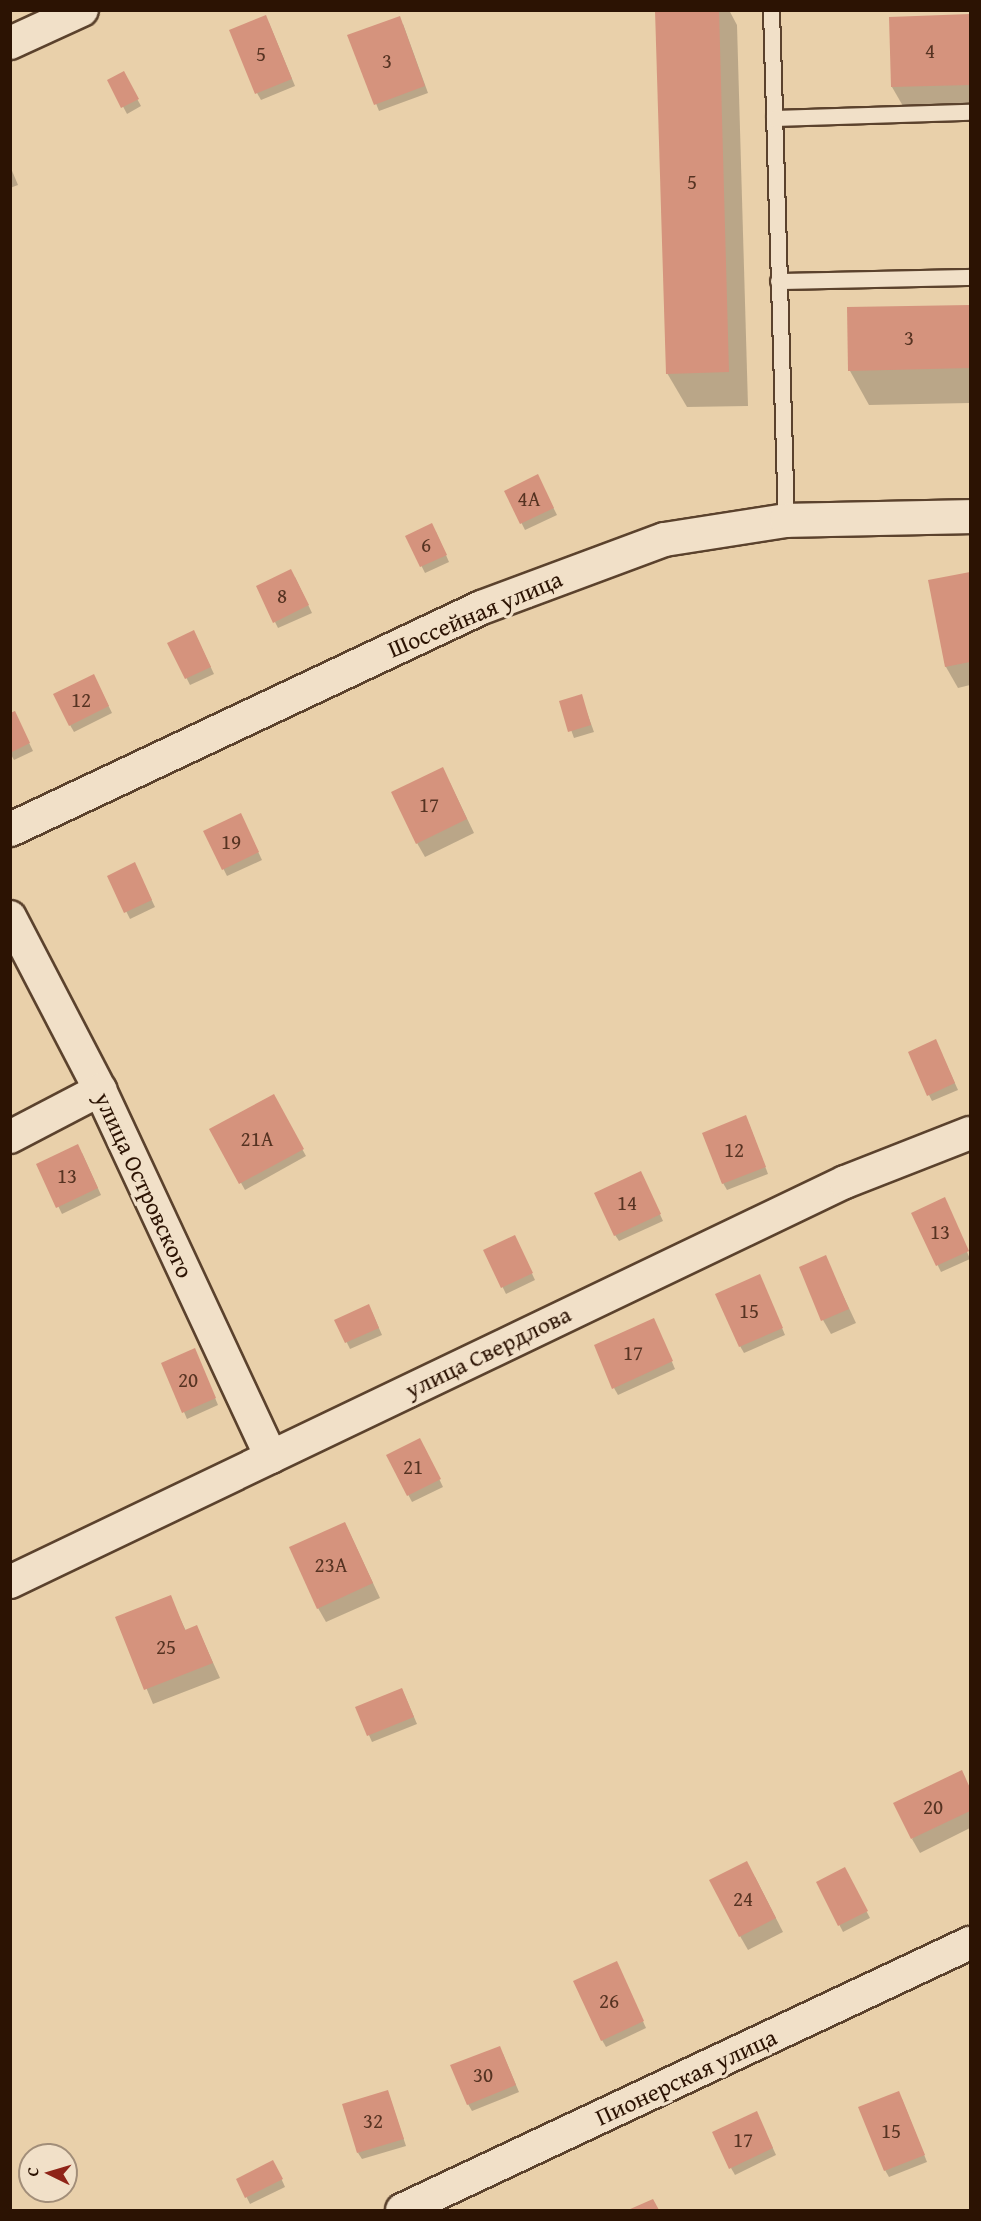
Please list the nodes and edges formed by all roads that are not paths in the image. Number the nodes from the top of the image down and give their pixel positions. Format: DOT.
graph roads {
  1 [pos="82,10"];
  2 [pos="771,10"];
  3 [pos="10,43"];
  4 [pos="970,112"];
  5 [pos="774,118"];
  6 [pos="970,277"];
  7 [pos="778,281"];
  8 [pos="970,516"];
  9 [pos="786,520"];
  10 [pos="10,829"];
  11 [pos="10,917"];
  12 [pos="100,1090"];
  13 [pos="970,1133"];
  14 [pos="10,1137"];
  15 [pos="271,1457"];
  16 [pos="10,1582"];
  17 [pos="970,1943"];
  18 [pos="402,2211"];
  1 -- 3 [label="street"];
  2 -- 5 [label="lane"];
  4 -- 5 [label="lane"];
  5 -- 7 [label="lane"];
  6 -- 7 [label="lane"];
  7 -- 9 [label="lane"];
  8 -- 9 [label="main road, Шоссейная улица"];
  9 -- 10 [label="main road, Шоссейная улица"];
  11 -- 12 [label="street, улица Островского"];
  12 -- 14 [label="street"];
  12 -- 15 [label="street, улица Островского"];
  13 -- 15 [label="street, улица Свердлова"];
  15 -- 16 [label="street, улица Свердлова"];
  17 -- 18 [label="street, Пионерская улица"];
}
